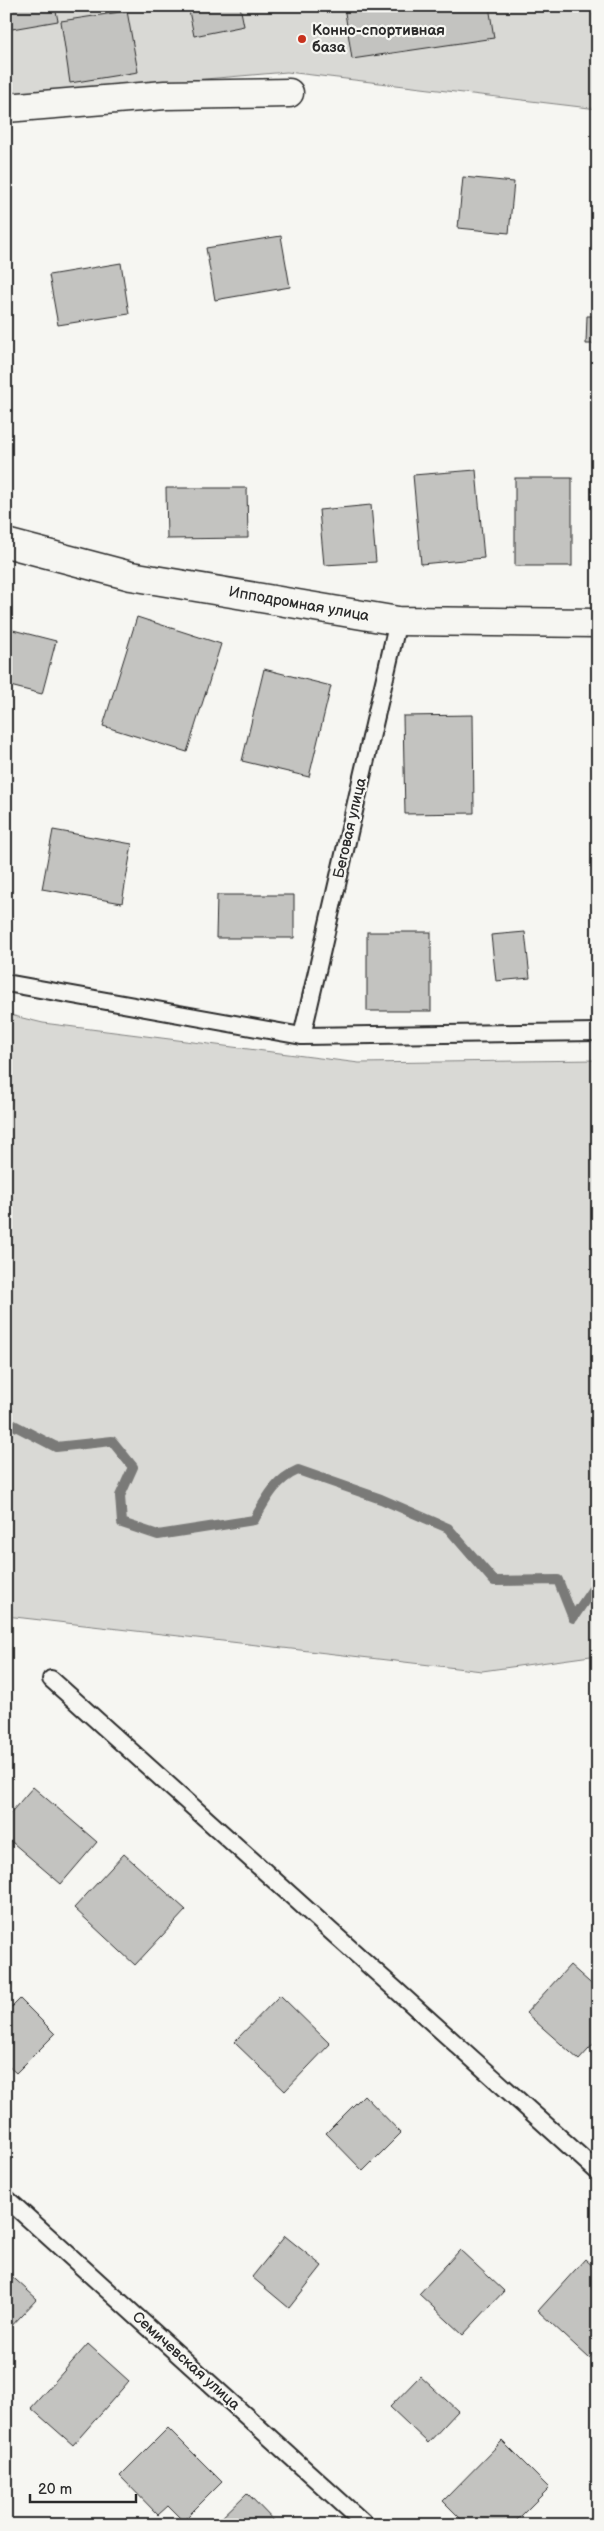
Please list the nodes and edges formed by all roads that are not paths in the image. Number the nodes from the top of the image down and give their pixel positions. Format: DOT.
graph roads {
  1 [pos="289,93"];
  2 [pos="6,108"];
  3 [pos="6,543"];
  4 [pos="398,621"];
  5 [pos="598,623"];
  6 [pos="6,983"];
  7 [pos="598,1032"];
  8 [pos="302,1036"];
  9 [pos="51,1679"];
  10 [pos="598,2172"];
  11 [pos="6,2198"];
  12 [pos="366,2525"];
  1 -- 2 [label="street"];
  3 -- 4 [label="street, Ипподромная улица"];
  4 -- 5 [label="street, Ипподромная улица"];
  4 -- 8 [label="lane, Беговая улица"];
  6 -- 8 [label="lane"];
  7 -- 8 [label="lane"];
  9 -- 10 [label="lane"];
  11 -- 12 [label="lane, Семичевская улица"];
}
